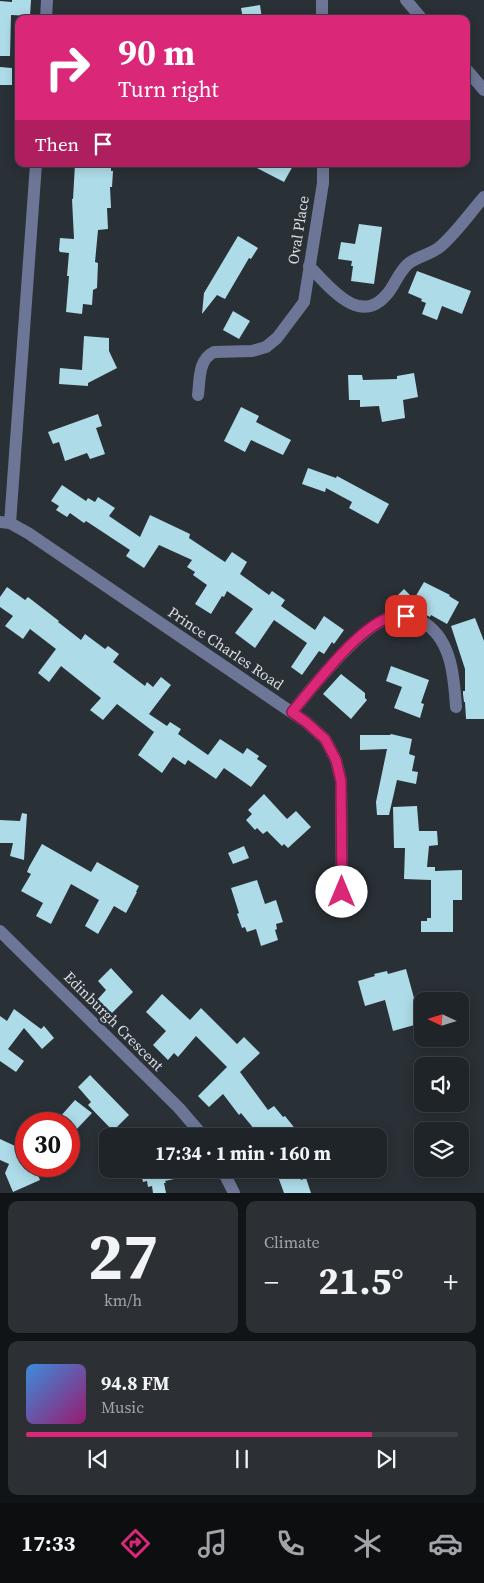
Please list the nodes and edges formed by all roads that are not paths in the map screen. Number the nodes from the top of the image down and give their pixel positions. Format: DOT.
graph roads {
  1 [pos="48,0"];
  2 [pos="322,0"];
  3 [pos="406,0"];
  4 [pos="46,15"];
  5 [pos="322,15"];
  6 [pos="419,15"];
  7 [pos="470,74"];
  8 [pos="484,90"];
  9 [pos="36,167"];
  10 [pos="324,167"];
  11 [pos="484,197"];
  12 [pos="309,266"];
  13 [pos="198,395"];
  14 [pos="5,523"];
  15 [pos="456,707"];
  16 [pos="292,712"];
  17 [pos="342,892"];
  18 [pos="0,931"];
  19 [pos="196,1128"];
  20 [pos="226,1178"];
  21 [pos="234,1193"];
  1 -- 4 [label="street"];
  2 -- 5 [label="street"];
  3 -- 6 [label="street"];
  7 -- 8 [label="street"];
  9 -- 14 [label="street"];
  10 -- 12 [label="street, Oval Place"];
  11 -- 12 [label="street"];
  12 -- 13 [label="street, Oval Place"];
  14 -- 16 [label="street, Prince Charles Road"];
  15 -- 16 [label="street"];
  16 -- 17 [label="street, Prince Charles Road"];
  18 -- 19 [label="street, Edinburgh Crescent"];
  20 -- 21 [label="street"];
}
